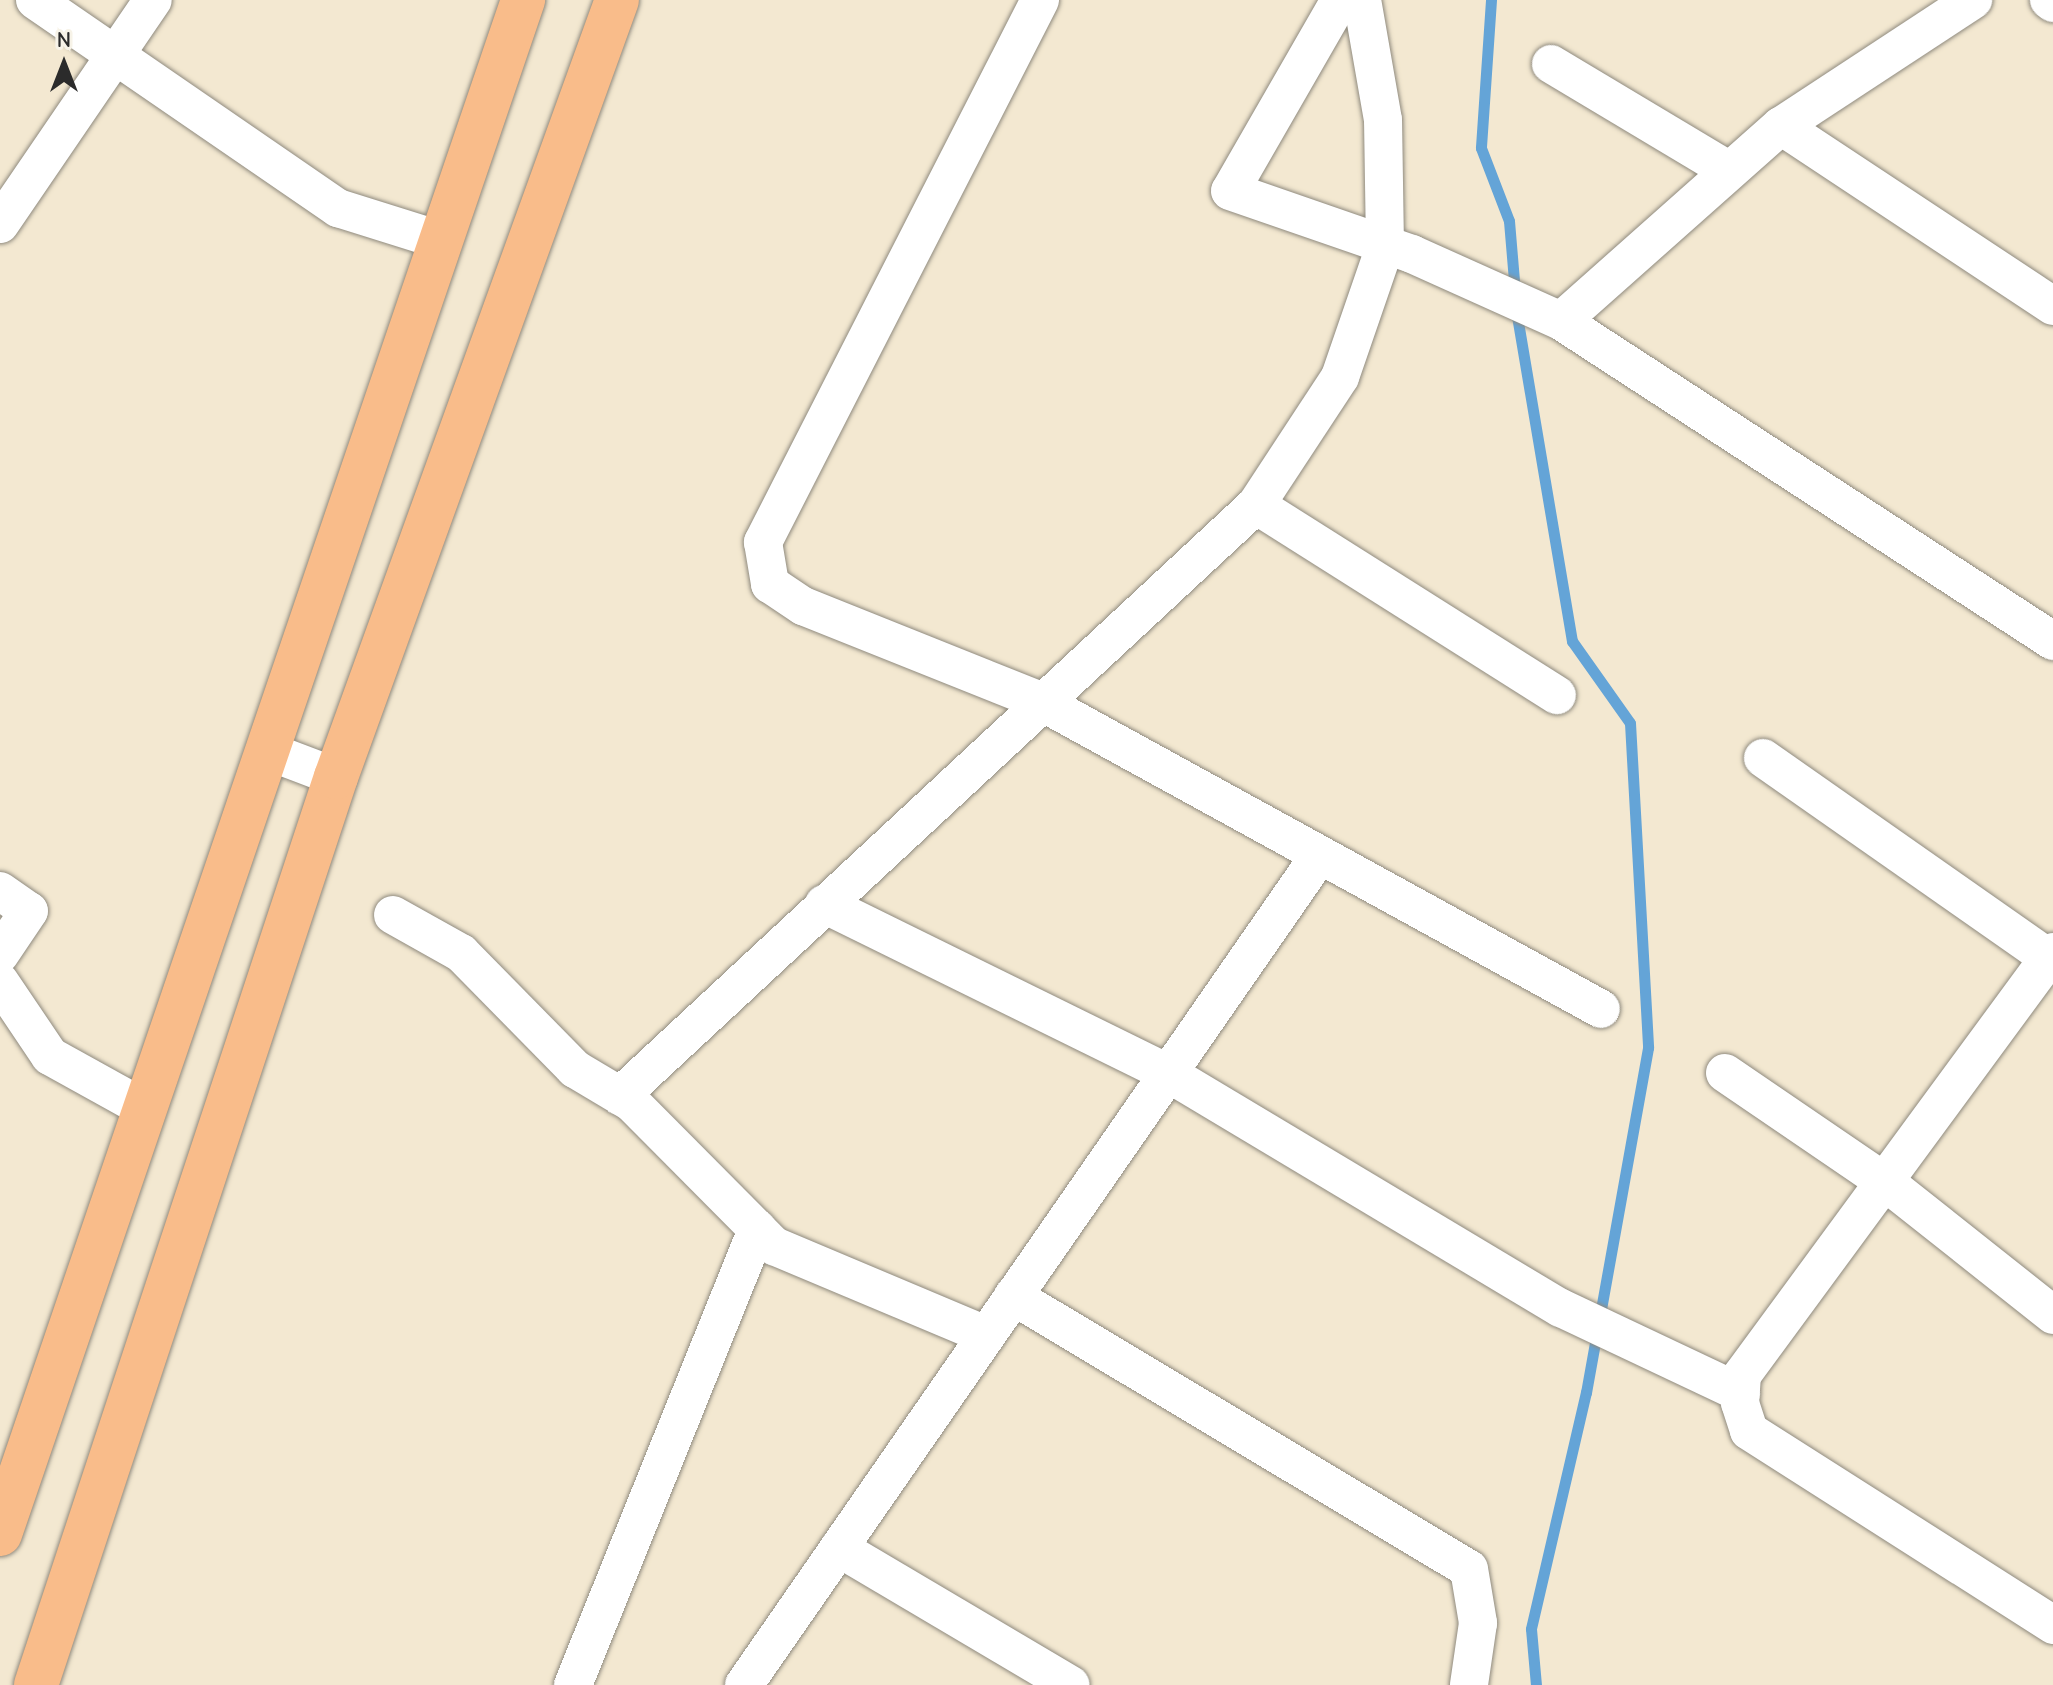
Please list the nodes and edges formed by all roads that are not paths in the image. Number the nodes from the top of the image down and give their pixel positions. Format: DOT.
graph roads {
  1 [pos="35,0"];
  2 [pos="153,0"];
  3 [pos="523,0"];
  4 [pos="617,0"];
  5 [pos="1040,0"];
  6 [pos="1340,0"];
  7 [pos="1362,0"];
  8 [pos="1973,0"];
  9 [pos="115,54"];
  10 [pos="1551,64"];
  11 [pos="1781,126"];
  12 [pos="1728,170"];
  13 [pos="0,224"];
  14 [pos="437,239"];
  15 [pos="1398,250"];
  16 [pos="2053,306"];
  17 [pos="1561,321"];
  18 [pos="1256,505"];
  19 [pos="2053,641"];
  20 [pos="1557,695"];
  21 [pos="1038,700"];
  22 [pos="265,750"];
  23 [pos="1763,758"];
  24 [pos="336,777"];
  25 [pos="1319,856"];
  26 [pos="0,891"];
  27 [pos="824,904"];
  28 [pos="393,915"];
  29 [pos="0,954"];
  30 [pos="2052,957"];
  31 [pos="0,982"];
  32 [pos="1601,1009"];
  33 [pos="1166,1072"];
  34 [pos="1725,1073"];
  35 [pos="620,1096"];
  36 [pos="144,1108"];
  37 [pos="1888,1184"];
  38 [pos="757,1229"];
  39 [pos="1013,1296"];
  40 [pos="2053,1315"];
  41 [pos="986,1335"];
  42 [pos="1741,1393"];
  43 [pos="0,1534"];
  44 [pos="839,1548"];
  45 [pos="2053,1625"];
  46 [pos="36,1685"];
  47 [pos="573,1685"];
  48 [pos="744,1685"];
  49 [pos="1071,1685"];
  50 [pos="1469,1685"];
  1 -- 9 [label="street"];
  2 -- 9 [label="street"];
  3 -- 14 [label="highway"];
  4 -- 24 [label="highway"];
  5 -- 21 [label="street"];
  6 -- 15 [label="street"];
  7 -- 15 [label="street"];
  8 -- 11 [label="street"];
  9 -- 13 [label="street"];
  9 -- 14 [label="street"];
  10 -- 12 [label="street"];
  11 -- 12 [label="street"];
  11 -- 16 [label="street"];
  12 -- 17 [label="street"];
  14 -- 22 [label="highway"];
  15 -- 17 [label="street"];
  15 -- 18 [label="street"];
  17 -- 19 [label="street"];
  18 -- 20 [label="street"];
  18 -- 21 [label="street"];
  21 -- 25 [label="street"];
  21 -- 27 [label="street"];
  22 -- 24 [label="street"];
  22 -- 36 [label="highway"];
  23 -- 30 [label="street"];
  24 -- 46 [label="highway"];
  25 -- 32 [label="street"];
  25 -- 33 [label="street"];
  26 -- 29 [label="street"];
  27 -- 33 [label="street"];
  27 -- 35 [label="street"];
  28 -- 35 [label="street"];
  30 -- 37 [label="street"];
  31 -- 36 [label="street"];
  33 -- 39 [label="street"];
  33 -- 42 [label="street"];
  34 -- 37 [label="street"];
  35 -- 38 [label="street"];
  36 -- 43 [label="highway"];
  37 -- 40 [label="street"];
  37 -- 42 [label="street"];
  38 -- 41 [label="street"];
  38 -- 47 [label="street"];
  39 -- 41 [label="street"];
  39 -- 50 [label="street"];
  41 -- 44 [label="street"];
  42 -- 45 [label="street"];
  44 -- 48 [label="street"];
  44 -- 49 [label="street"];
}
